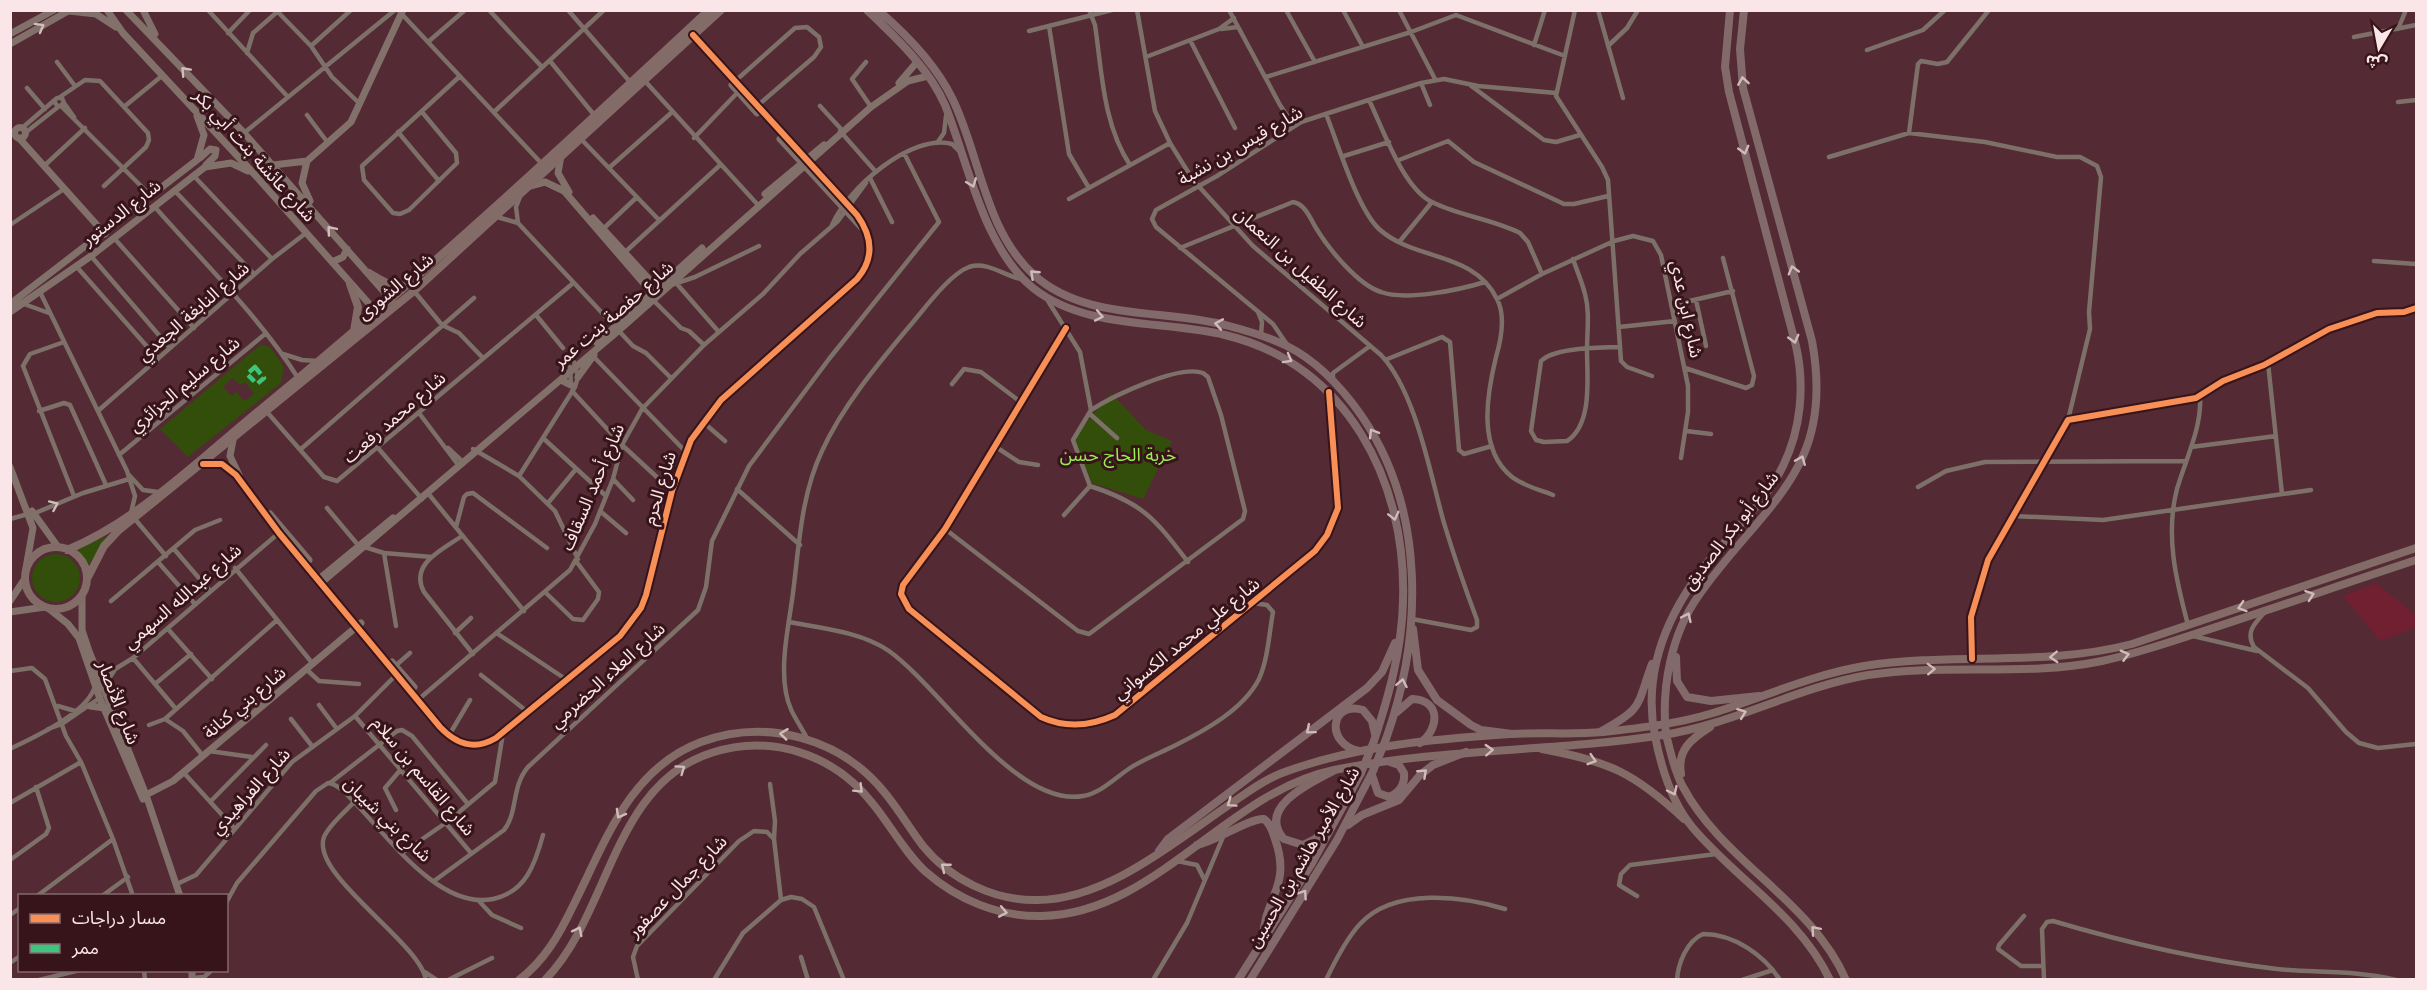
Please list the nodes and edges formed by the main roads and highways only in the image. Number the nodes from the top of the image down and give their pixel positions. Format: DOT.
graph roads {
  1 [pos="709,10"];
  2 [pos="721,10"];
  3 [pos="867,10"];
  4 [pos="878,10"];
  5 [pos="1730,10"];
  6 [pos="1744,10"];
  7 [pos="890,26"];
  8 [pos="369,273"];
  9 [pos="415,281"];
  10 [pos="351,284"];
  11 [pos="394,303"];
  12 [pos="379,314"];
  13 [pos="354,332"];
  14 [pos="133,515"];
  15 [pos="2416,548"];
  16 [pos="67,550"];
  17 [pos="2416,560"];
  18 [pos="87,579"];
  19 [pos="1412,619"];
  20 [pos="1401,626"];
  21 [pos="1676,645"];
  22 [pos="1657,652"];
  23 [pos="1759,696"];
  24 [pos="1393,718"];
  25 [pos="1717,723"];
  26 [pos="1665,725"];
  27 [pos="1654,731"];
  28 [pos="1600,732"];
  29 [pos="1512,734"];
  30 [pos="1666,735"];
  31 [pos="1375,738"];
  32 [pos="1420,743"];
  33 [pos="1535,748"];
  34 [pos="1359,751"];
  35 [pos="1466,752"];
  36 [pos="1390,762"];
  37 [pos="1335,770"];
  38 [pos="1372,773"];
  39 [pos="1683,788"];
  40 [pos="1341,814"];
  41 [pos="1692,827"];
  42 [pos="1343,829"];
  43 [pos="1197,845"];
  44 [pos="1159,850"];
  45 [pos="1263,940"];
  46 [pos="519,980"];
  47 [pos="545,980"];
  48 [pos="1238,980"];
  49 [pos="1250,980"];
  50 [pos="1830,980"];
  51 [pos="1846,980"];
  1 -- 9 [label="main road, شارع الشورى"];
  2 -- 11 [label="main road, شارع الشورى"];
  3 -- 7 [label="highway, شارع الأمير هاشم بن الحسين"];
  4 -- 7 [label="highway, شارع الأمير هاشم بن الحسين"];
  5 -- 22 [label="highway, شارع أبو بكر الصديق, one-way"];
  21 -- 6 [label="highway, شارع أبو بكر الصديق, one-way"];
  19 -- 7 [label="highway, شارع الأمير هاشم بن الحسين, one-way"];
  7 -- 20 [label="highway, شارع الأمير هاشم بن الحسين, one-way"];
  8 -- 9 [label="main road"];
  9 -- 11 [label="main road, شارع الشورى"];
  10 -- 13 [label="main road"];
  11 -- 12 [label="main road, شارع الشورى"];
  12 -- 13 [label="main road, شارع الشورى"];
  12 -- 14 [label="main road, شارع الشورى"];
  13 -- 14 [label="main road, شارع الشورى"];
  14 -- 16 [label="main road, شارع الشورى"];
  14 -- 18 [label="main road, شارع الشورى"];
  15 -- 23 [label="main road, one-way"];
  16 -- 18 [label="main road"];
  16 -- 18 [label="main road"];
  25 -- 17 [label="main road, one-way"];
  24 -- 19 [label="highway, شارع الأمير هاشم بن الحسين, one-way"];
  19 -- 29 [label="highway"];
  20 -- 31 [label="highway, شارع الأمير هاشم بن الحسين"];
  20 -- 44 [label="highway, one-way"];
  21 -- 23 [label="highway"];
  21 -- 26 [label="highway, شارع أبو بكر الصديق"];
  22 -- 27 [label="highway, شارع أبو بكر الصديق"];
  22 -- 28 [label="highway"];
  23 -- 26 [label="main road"];
  24 -- 32 [label="highway"];
  24 -- 38 [label="highway, شارع الأمير هاشم بن الحسين, bridge"];
  25 -- 30 [label="main road"];
  25 -- 39 [label="main road"];
  26 -- 27 [label="main road"];
  26 -- 30 [label="highway, شارع أبو بكر الصديق"];
  27 -- 28 [label="main road"];
  27 -- 30 [label="main road"];
  27 -- 33 [label="main road"];
  27 -- 41 [label="main road, شارع أبو بكر الصديق, one-way"];
  28 -- 29 [label="main road"];
  29 -- 32 [label="main road"];
  30 -- 39 [label="main road, شارع أبو بكر الصديق"];
  31 -- 34 [label="highway"];
  31 -- 40 [label="highway, شارع الأمير هاشم بن الحسين, bridge"];
  32 -- 34 [label="main road"];
  35 -- 33 [label="main road, one-way"];
  33 -- 41 [label="main road, one-way"];
  34 -- 44 [label="main road, one-way"];
  35 -- 36 [label="main road"];
  42 -- 35 [label="highway, one-way"];
  36 -- 37 [label="main road"];
  36 -- 38 [label="highway"];
  37 -- 40 [label="highway"];
  37 -- 43 [label="main road"];
  38 -- 42 [label="highway, شارع الأمير هاشم بن الحسين"];
  51 -- 39 [label="main road, شارع أبو بكر الصديق, one-way"];
  40 -- 45 [label="highway, شارع الأمير هاشم بن الحسين"];
  41 -- 50 [label="main road, شارع أبو بكر الصديق"];
  49 -- 42 [label="highway, شارع الأمير هاشم بن الحسين, one-way"];
  43 -- 45 [label="highway"];
  47 -- 43 [label="main road, one-way"];
  44 -- 46 [label="main road, one-way"];
  45 -- 48 [label="highway, شارع الأمير هاشم بن الحسين"];
}
